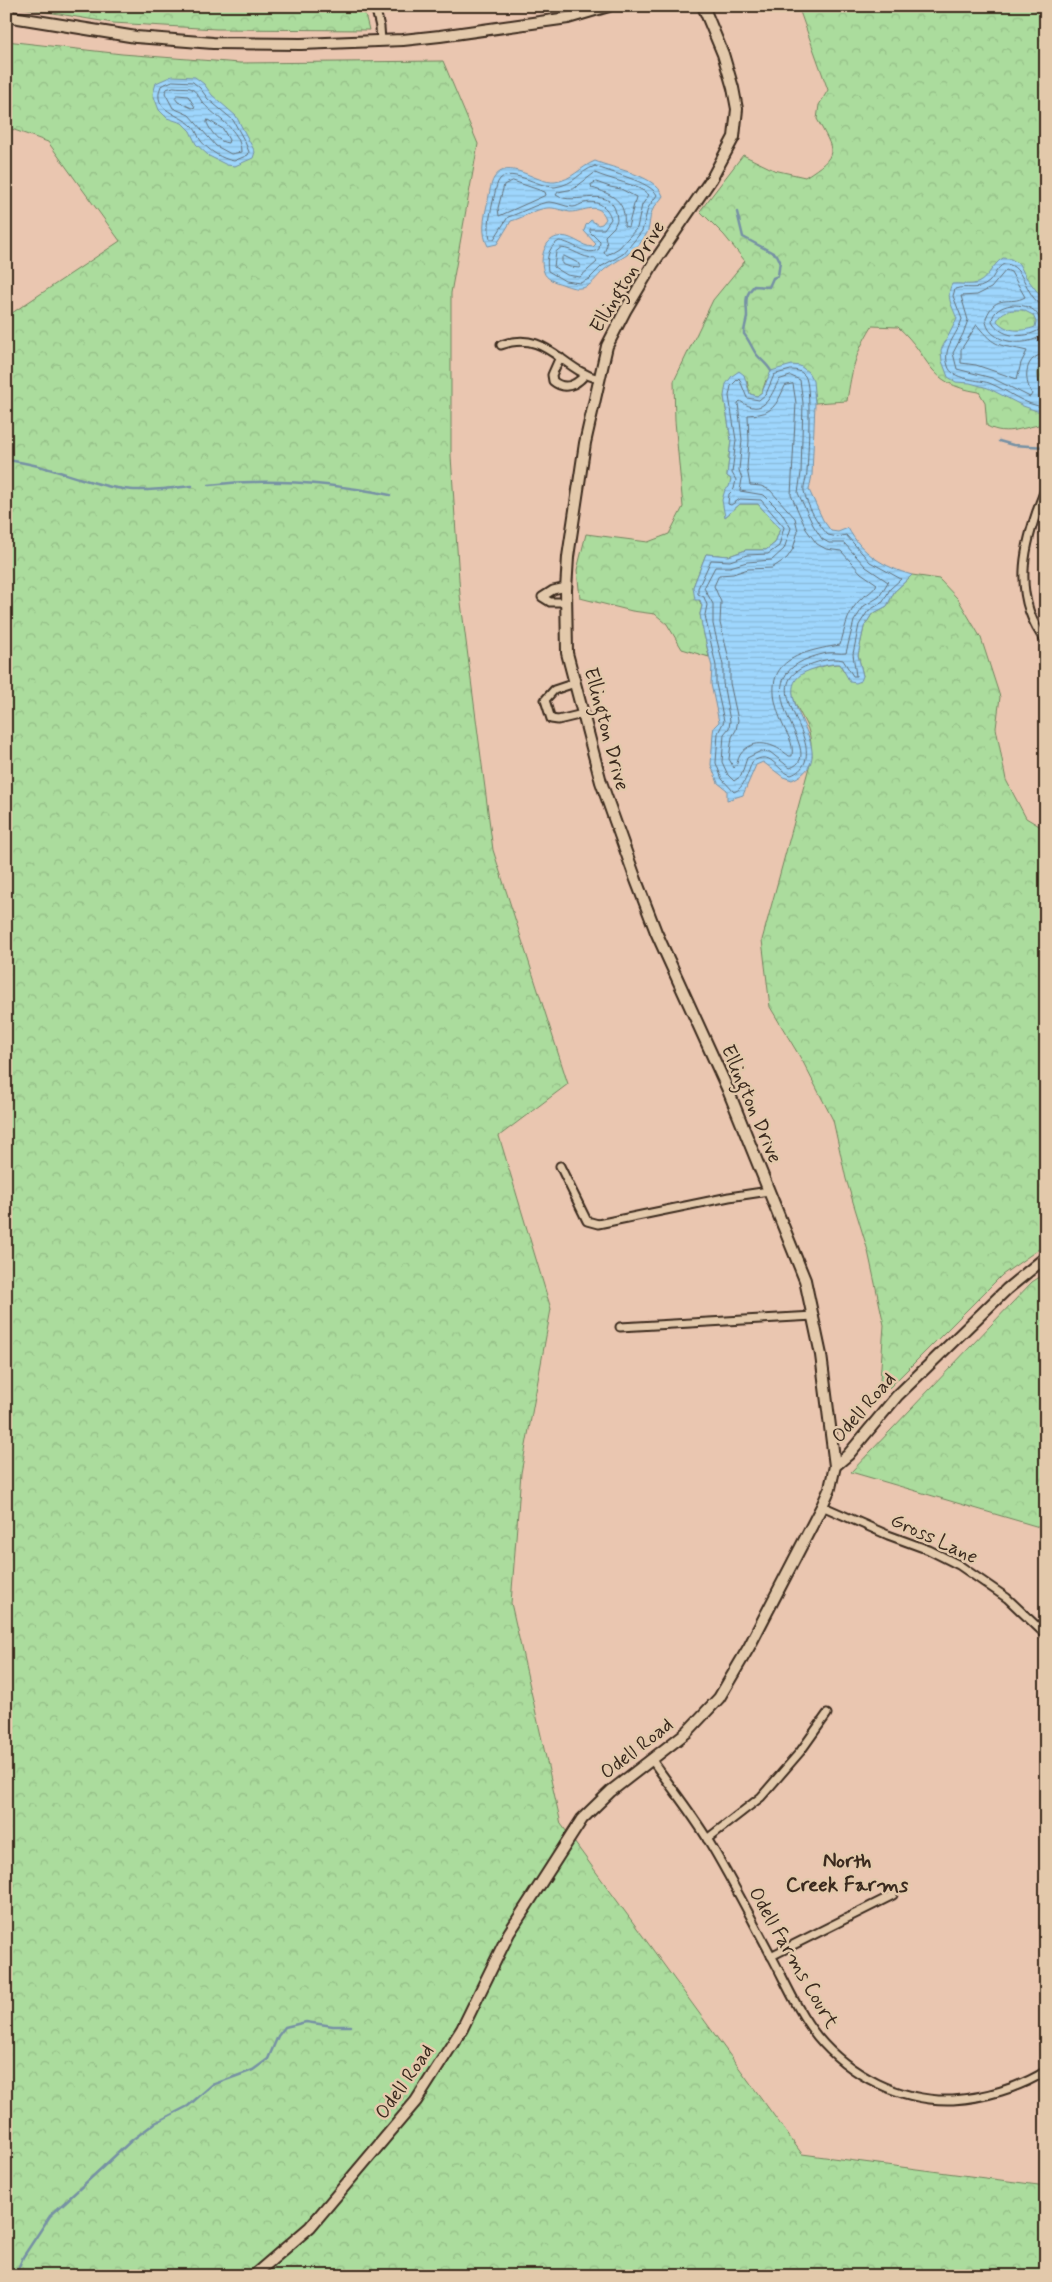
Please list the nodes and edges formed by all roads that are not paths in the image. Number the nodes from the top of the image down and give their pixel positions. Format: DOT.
graph roads {
  1 [pos="375,6"];
  2 [pos="609,6"];
  3 [pos="703,6"];
  4 [pos="6,16"];
  5 [pos="381,40"];
  6 [pos="501,345"];
  7 [pos="560,357"];
  8 [pos="585,375"];
  9 [pos="599,379"];
  10 [pos="1046,487"];
  11 [pos="566,587"];
  12 [pos="566,602"];
  13 [pos="1046,642"];
  14 [pos="575,683"];
  15 [pos="583,714"];
  16 [pos="560,1166"];
  17 [pos="769,1191"];
  18 [pos="1046,1257"];
  19 [pos="814,1316"];
  20 [pos="620,1327"];
  21 [pos="835,1466"];
  22 [pos="822,1506"];
  23 [pos="1046,1635"];
  24 [pos="827,1714"];
  25 [pos="652,1760"];
  26 [pos="707,1839"];
  27 [pos="893,1895"];
  28 [pos="772,1956"];
  29 [pos="1046,2071"];
  30 [pos="252,2276"];
  1 -- 5 [label="street"];
  2 -- 5 [label="street"];
  3 -- 9 [label="street, Ellington Drive"];
  4 -- 5 [label="street"];
  6 -- 7 [label="street"];
  7 -- 8 [label="street"];
  7 -- 8 [label="street"];
  8 -- 9 [label="street"];
  9 -- 11 [label="street, Ellington Drive"];
  10 -- 13 [label="street"];
  11 -- 12 [label="street, Ellington Drive"];
  11 -- 12 [label="street"];
  12 -- 14 [label="street, Ellington Drive"];
  14 -- 15 [label="street, Ellington Drive"];
  14 -- 15 [label="street"];
  15 -- 17 [label="street, Ellington Drive"];
  16 -- 17 [label="street"];
  17 -- 19 [label="street, Ellington Drive"];
  18 -- 21 [label="street, Odell Road"];
  19 -- 20 [label="street"];
  19 -- 21 [label="street, Ellington Drive"];
  21 -- 22 [label="street, Odell Road"];
  22 -- 23 [label="street, Gross Lane"];
  22 -- 25 [label="street, Odell Road"];
  24 -- 26 [label="street"];
  25 -- 26 [label="street, Odell Farms Court"];
  25 -- 30 [label="street, Odell Road"];
  26 -- 28 [label="street, Odell Farms Court"];
  27 -- 28 [label="street"];
  28 -- 29 [label="street, Odell Farms Court"];
}
